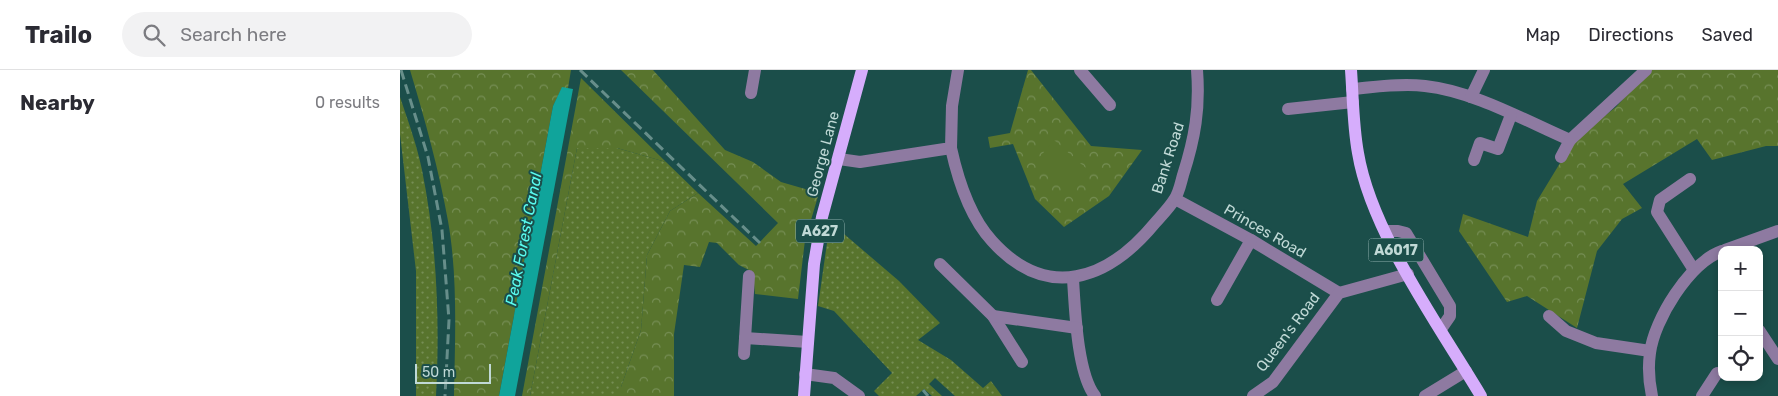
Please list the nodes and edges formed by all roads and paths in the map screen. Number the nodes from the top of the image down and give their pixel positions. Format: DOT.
graph roads {
  1 [pos="755,70"];
  2 [pos="862,70"];
  3 [pos="958,70"];
  4 [pos="1080,70"];
  5 [pos="1198,70"];
  6 [pos="1351,70"];
  7 [pos="1484,70"];
  8 [pos="1646,70"];
  9 [pos="751,93"];
  10 [pos="1353,95"];
  11 [pos="1471,97"];
  12 [pos="1110,105"];
  13 [pos="1288,109"];
  14 [pos="1511,115"];
  15 [pos="1570,140"];
  16 [pos="951,148"];
  17 [pos="1561,157"];
  18 [pos="839,158"];
  19 [pos="1474,160"];
  20 [pos="1690,178"];
  21 [pos="1175,199"];
  22 [pos="1386,231"];
  23 [pos="1778,231"];
  24 [pos="1250,240"];
  25 [pos="1740,246"];
  26 [pos="1718,255"];
  27 [pos="940,264"];
  28 [pos="1694,270"];
  29 [pos="1408,274"];
  30 [pos="748,276"];
  31 [pos="1073,279"];
  32 [pos="1339,293"];
  33 [pos="1217,300"];
  34 [pos="993,316"];
  35 [pos="1550,316"];
  36 [pos="1077,328"];
  37 [pos="1441,329"];
  38 [pos="1763,334"];
  39 [pos="745,338"];
  40 [pos="808,342"];
  41 [pos="1773,345"];
  42 [pos="1650,352"];
  43 [pos="744,354"];
  44 [pos="1778,359"];
  45 [pos="1022,362"];
  46 [pos="1466,371"];
  47 [pos="1717,373"];
  48 [pos="805,374"];
  49 [pos="804,396"];
  50 [pos="859,396"];
  51 [pos="1095,396"];
  52 [pos="1253,396"];
  53 [pos="1425,396"];
  54 [pos="1481,396"];
  55 [pos="1652,396"];
  56 [pos="1702,396"];
  1 -- 9 [label="street"];
  2 -- 18 [label="main road, George Lane / A627"];
  3 -- 16 [label="street, Bank Road"];
  4 -- 12 [label="street"];
  5 -- 21 [label="street, Bank Road"];
  6 -- 10 [label="main road, A6017"];
  7 -- 11 [label="street"];
  8 -- 15 [label="street"];
  10 -- 11 [label="street"];
  10 -- 13 [label="street"];
  10 -- 22 [label="main road, A6017"];
  11 -- 14 [label="street"];
  14 -- 15 [label="street"];
  14 -- 19 [label="street"];
  15 -- 17 [label="street"];
  16 -- 18 [label="street"];
  16 -- 31 [label="street, Bank Road"];
  18 -- 40 [label="main road, George Lane / A627"];
  20 -- 28 [label="street"];
  21 -- 24 [label="street, Princes Road"];
  21 -- 31 [label="street, Bank Road"];
  22 -- 29 [label="main road, A6017"];
  22 -- 37 [label="street"];
  23 -- 25 [label="street"];
  24 -- 32 [label="street, Princes Road"];
  24 -- 33 [label="street"];
  26 -- 28 [label="street"];
  27 -- 34 [label="street"];
  28 -- 42 [label="street"];
  29 -- 32 [label="street, Queen's Road"];
  29 -- 37 [label="main road, A6017"];
  30 -- 39 [label="street"];
  31 -- 36 [label="street"];
  32 -- 52 [label="street, Queen's Road"];
  34 -- 36 [label="street"];
  34 -- 45 [label="street"];
  35 -- 42 [label="street"];
  36 -- 51 [label="street"];
  37 -- 46 [label="main road, A6017"];
  38 -- 41 [label="street"];
  39 -- 40 [label="street"];
  39 -- 43 [label="street"];
  40 -- 48 [label="main road, George Lane / A627"];
  41 -- 44 [label="street"];
  42 -- 55 [label="street"];
  46 -- 53 [label="street"];
  46 -- 54 [label="main road, A6017"];
  47 -- 56 [label="street"];
  48 -- 49 [label="main road, George Lane / A627"];
  48 -- 50 [label="street"];
}
